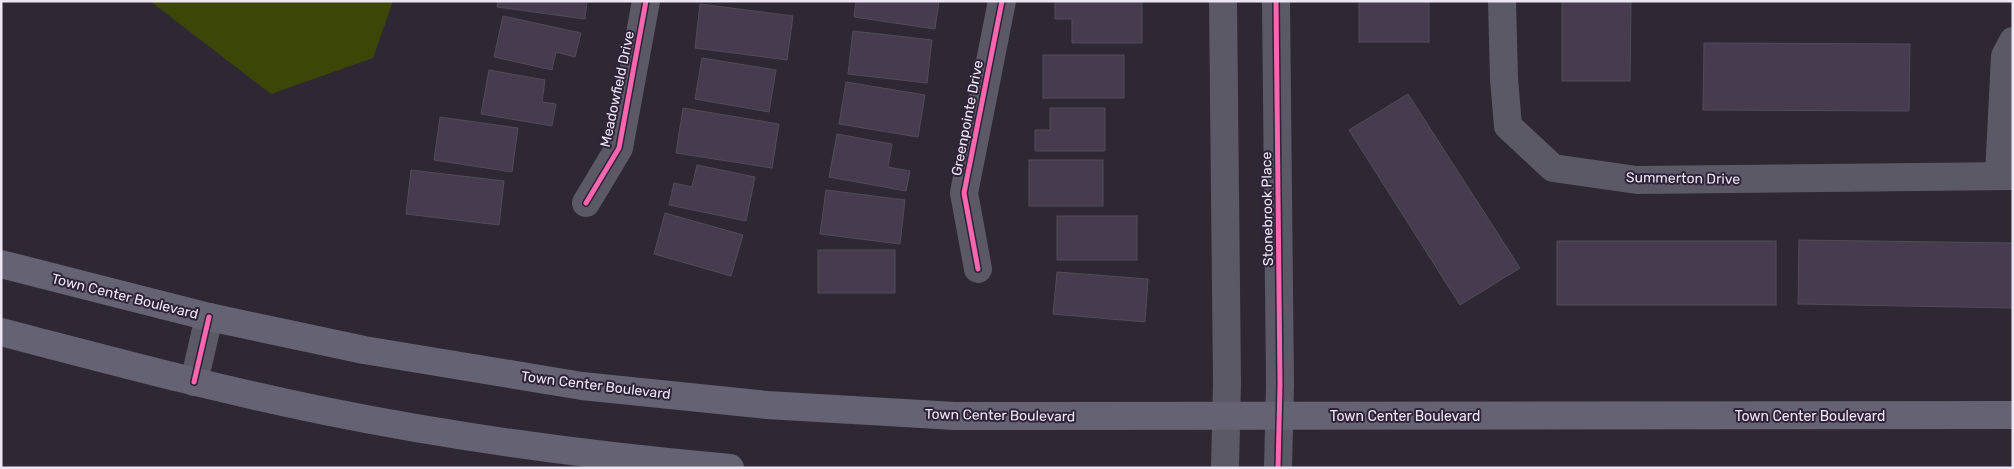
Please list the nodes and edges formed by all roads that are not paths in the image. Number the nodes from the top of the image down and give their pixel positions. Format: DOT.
graph roads {
  1 [pos="646,1"];
  2 [pos="1002,1"];
  3 [pos="1223,1"];
  4 [pos="1276,1"];
  5 [pos="1502,1"];
  6 [pos="2013,41"];
  7 [pos="2006,176"];
  8 [pos="586,203"];
  9 [pos="1,264"];
  10 [pos="978,269"];
  11 [pos="208,317"];
  12 [pos="1,332"];
  13 [pos="194,382"];
  14 [pos="2013,415"];
  15 [pos="1226,416"];
  16 [pos="1280,416"];
  17 [pos="730,468"];
  18 [pos="1225,468"];
  19 [pos="1278,468"];
  1 -- 8 [label="street, Meadowfield Drive"];
  2 -- 10 [label="street, Greenpointe Drive"];
  3 -- 15 [label="street"];
  4 -- 16 [label="street, Stonebrook Place"];
  5 -- 7 [label="street, Summerton Drive"];
  6 -- 7 [label="street, Summerton Drive"];
  9 -- 11 [label="main road, Town Center Boulevard"];
  11 -- 13 [label="street"];
  11 -- 15 [label="main road, Town Center Boulevard"];
  12 -- 13 [label="main road"];
  13 -- 17 [label="main road"];
  14 -- 16 [label="main road, Town Center Boulevard"];
  15 -- 16 [label="main road, Town Center Boulevard"];
  15 -- 18 [label="street"];
  16 -- 19 [label="street, Stonebrook Place"];
}
